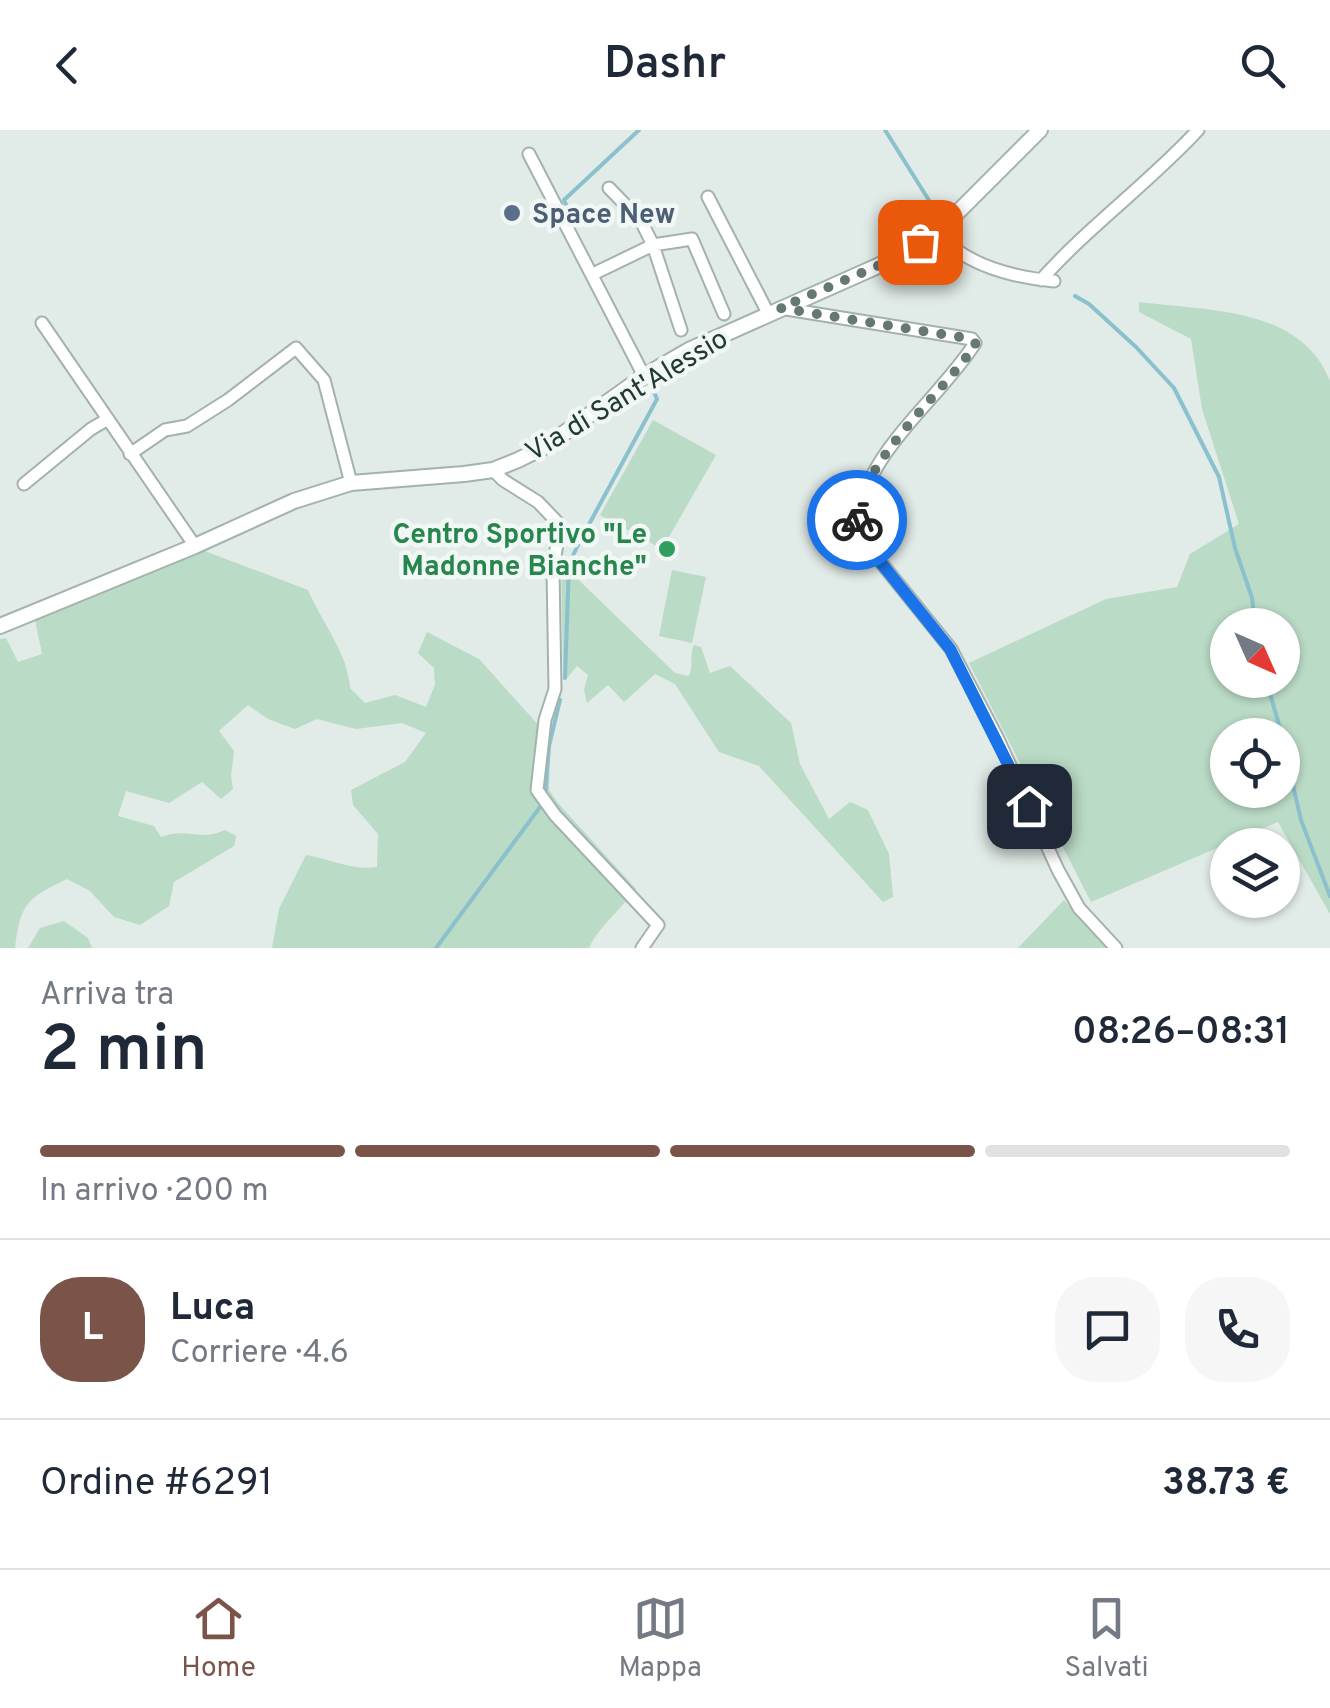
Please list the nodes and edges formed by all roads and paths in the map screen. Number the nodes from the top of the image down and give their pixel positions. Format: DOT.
graph roads {
  1 [pos="1040,130"];
  2 [pos="1198,130"];
  3 [pos="528,154"];
  4 [pos="609,188"];
  5 [pos="708,197"];
  6 [pos="936,232"];
  7 [pos="653,245"];
  8 [pos="593,274"];
  9 [pos="774,311"];
  10 [pos="724,314"];
  11 [pos="42,323"];
  12 [pos="681,330"];
  13 [pos="644,376"];
  14 [pos="108,419"];
  15 [pos="130,454"];
  16 [pos="493,470"];
  17 [pos="351,483"];
  18 [pos="24,484"];
  19 [pos="195,546"];
  20 [pos="0,626"];
  21 [pos="642,948"];
  22 [pos="1116,948"];
  1 -- 6 [label="street, Via di Sant'Alessio"];
  2 -- 6 [label="street"];
  3 -- 8 [label="street"];
  4 -- 7 [label="street"];
  5 -- 9 [label="street"];
  6 -- 9 [label="street, Via di Sant'Alessio"];
  7 -- 8 [label="street"];
  7 -- 10 [label="street"];
  7 -- 12 [label="street"];
  8 -- 13 [label="street"];
  9 -- 13 [label="street, Via di Sant'Alessio"];
  9 -- 22 [label="street"];
  11 -- 14 [label="street"];
  13 -- 16 [label="street, Via di Sant'Alessio"];
  14 -- 15 [label="street"];
  14 -- 18 [label="street"];
  15 -- 17 [label="street"];
  15 -- 19 [label="street"];
  16 -- 17 [label="street, Via di Sant'Alessio"];
  16 -- 21 [label="street"];
  17 -- 19 [label="street, Via di Sant'Alessio"];
  19 -- 20 [label="street, Via di Sant'Alessio"];
}
